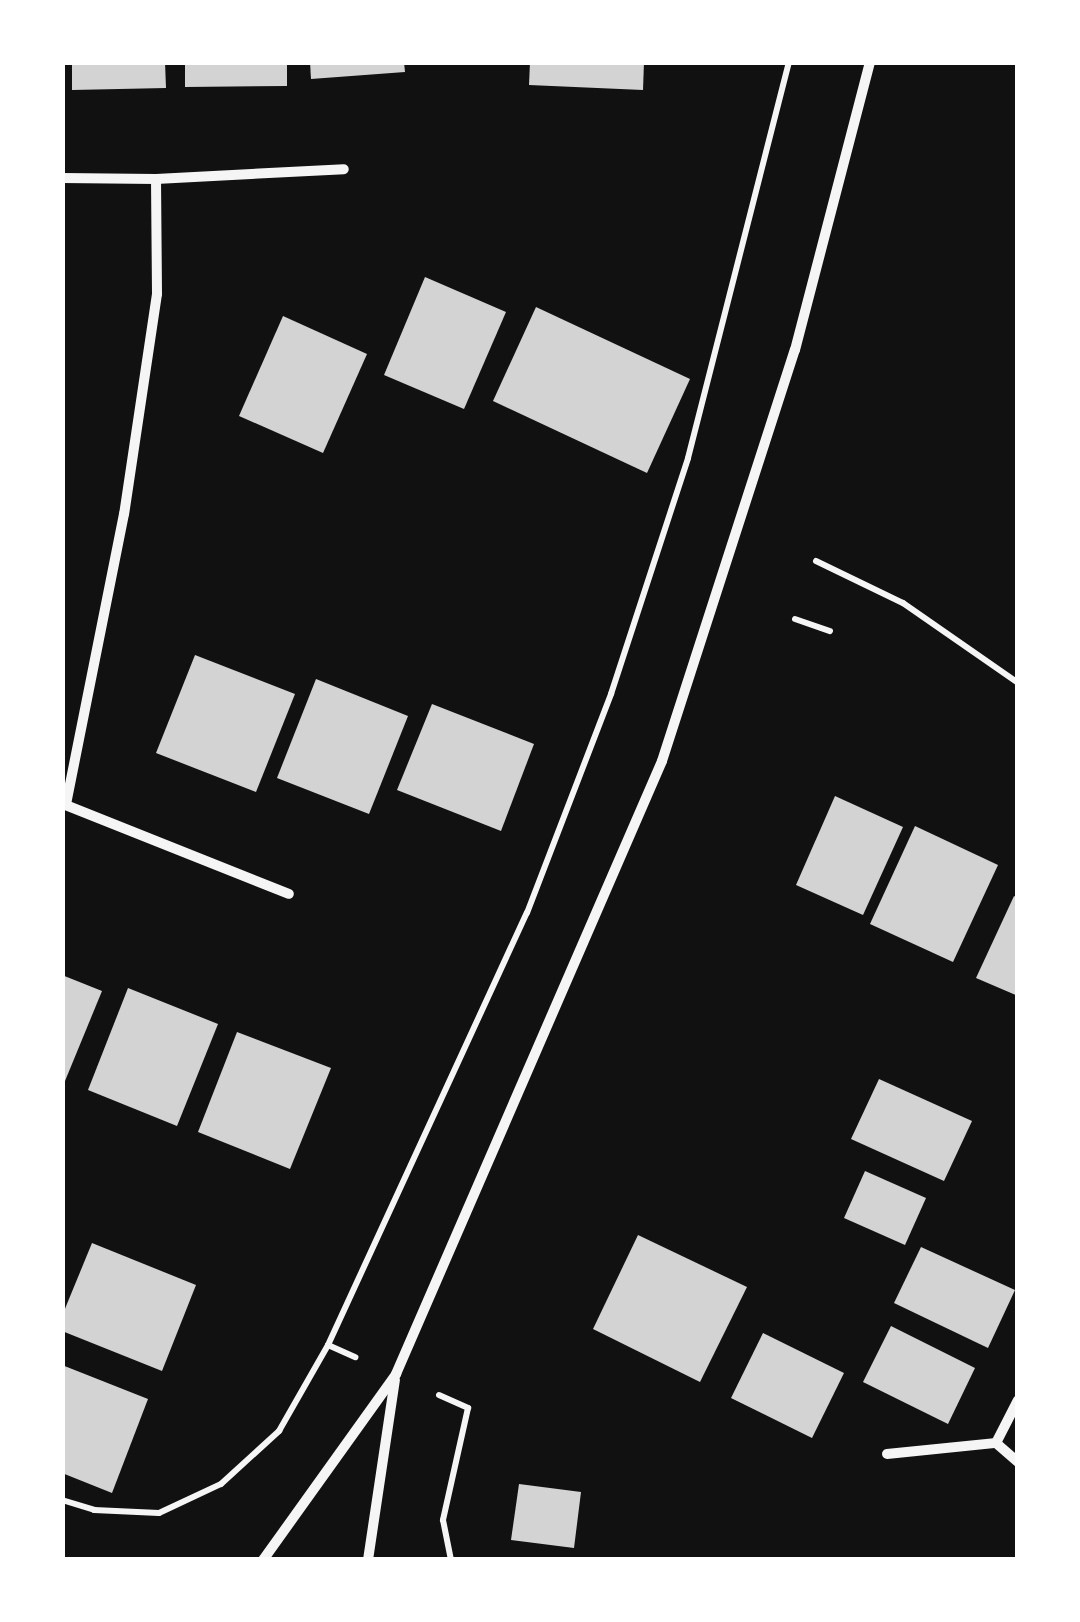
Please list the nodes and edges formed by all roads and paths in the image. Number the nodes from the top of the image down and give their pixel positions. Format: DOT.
graph roads {
  1 [pos="788,62"];
  2 [pos="870,62"];
  3 [pos="344,169"];
  4 [pos="62,178"];
  5 [pos="156,179"];
  6 [pos="816,561"];
  7 [pos="795,619"];
  8 [pos="830,632"];
  9 [pos="1018,683"];
  10 [pos="64,804"];
  11 [pos="289,894"];
  12 [pos="396,1374"];
  13 [pos="1018,1400"];
  14 [pos="468,1408"];
  15 [pos="996,1443"];
  16 [pos="887,1454"];
  17 [pos="1018,1462"];
  18 [pos="62,1500"];
  19 [pos="264,1560"];
  20 [pos="368,1560"];
  21 [pos="451,1560"];
  1 -- 18 [label="path"];
  2 -- 12 [label="street"];
  3 -- 5 [label="street"];
  4 -- 5 [label="street"];
  5 -- 10 [label="street"];
  6 -- 9 [label="path"];
  7 -- 8 [label="path"];
  10 -- 11 [label="street"];
  12 -- 19 [label="street"];
  12 -- 20 [label="street"];
  13 -- 15 [label="street"];
  14 -- 21 [label="path"];
  15 -- 16 [label="street"];
  15 -- 17 [label="street"];
}
